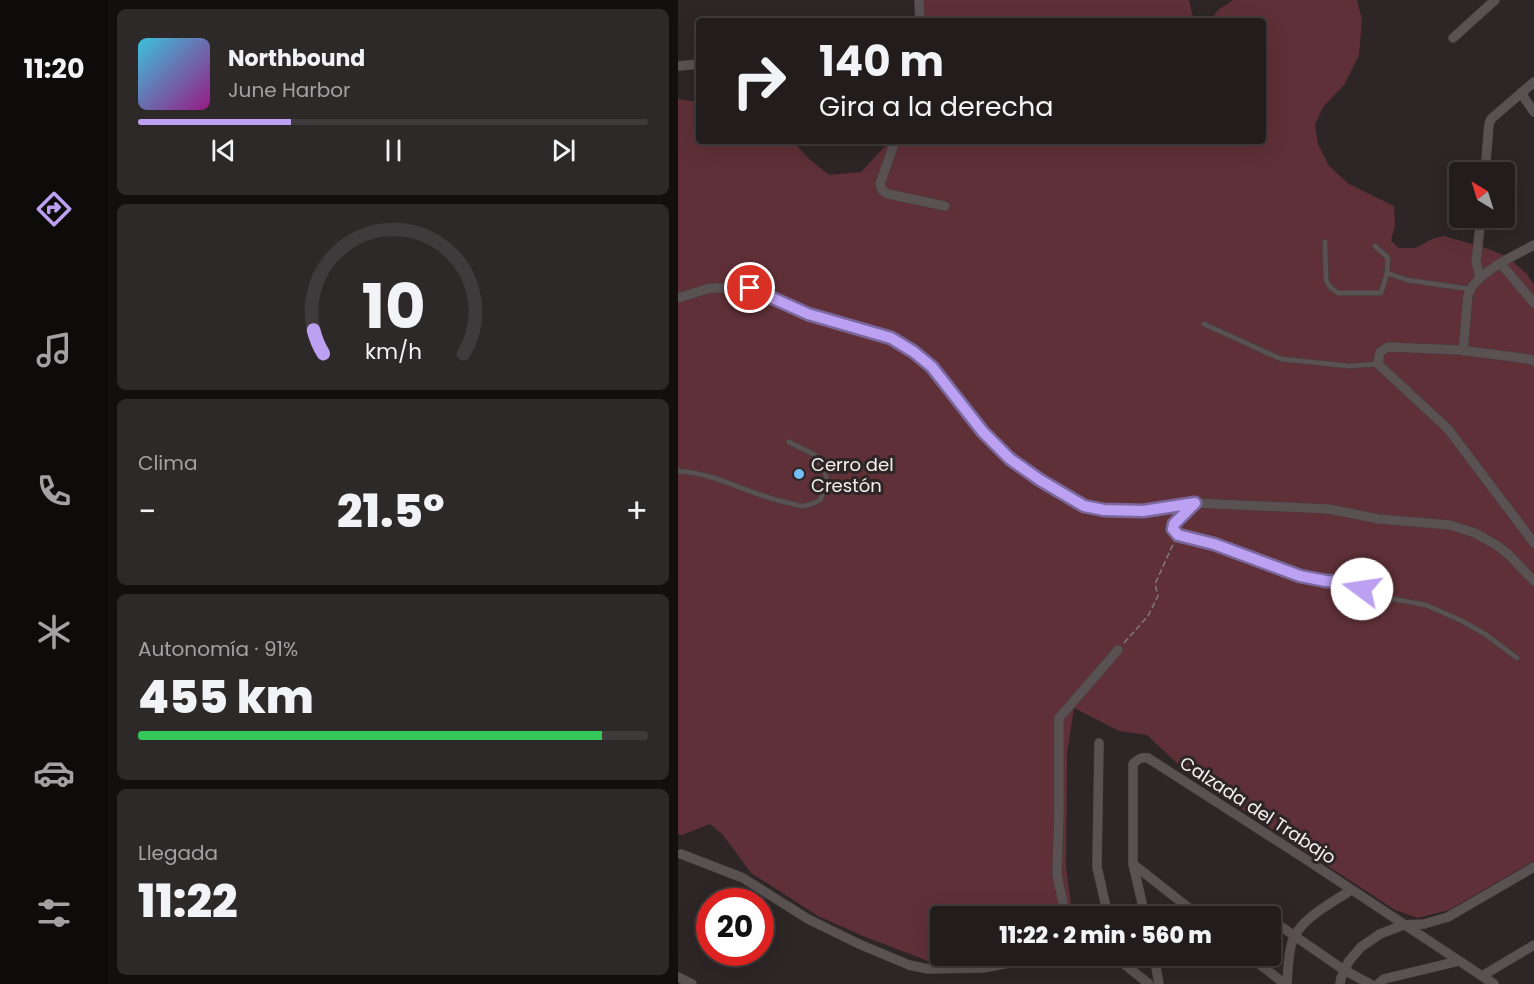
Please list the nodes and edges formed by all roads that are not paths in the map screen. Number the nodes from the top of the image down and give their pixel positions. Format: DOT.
graph roads {
  1 [pos="919,0"];
  2 [pos="1495,0"];
  3 [pos="920,18"];
  4 [pos="1452,38"];
  5 [pos="696,64"];
  6 [pos="678,66"];
  7 [pos="1534,82"];
  8 [pos="1521,93"];
  9 [pos="1534,112"];
  10 [pos="893,144"];
  11 [pos="1486,162"];
  12 [pos="945,206"];
  13 [pos="1479,228"];
  14 [pos="1325,242"];
  15 [pos="1534,245"];
  16 [pos="1375,246"];
  17 [pos="1501,264"];
  18 [pos="1387,273"];
  19 [pos="1479,278"];
  20 [pos="1470,289"];
  21 [pos="678,298"];
  22 [pos="1534,303"];
  23 [pos="1204,324"];
  24 [pos="1463,351"];
  25 [pos="1534,361"];
  26 [pos="1378,364"];
  27 [pos="789,442"];
  28 [pos="678,471"];
  29 [pos="1195,503"];
  30 [pos="1534,543"];
  31 [pos="1534,581"];
  32 [pos="1118,650"];
  33 [pos="1517,658"];
  34 [pos="1099,743"];
  35 [pos="681,854"];
  36 [pos="1133,864"];
  37 [pos="1534,867"];
  38 [pos="1352,890"];
  39 [pos="1064,906"];
  40 [pos="1106,906"];
  41 [pos="1143,906"];
  42 [pos="1186,906"];
  43 [pos="1403,925"];
  44 [pos="1281,927"];
  45 [pos="1294,936"];
  46 [pos="1534,945"];
  47 [pos="1459,961"];
  48 [pos="993,966"];
  49 [pos="1128,966"];
  50 [pos="1156,966"];
  51 [pos="1262,966"];
  52 [pos="1344,970"];
  53 [pos="1482,976"];
  54 [pos="678,977"];
  55 [pos="692,984"];
  56 [pos="1149,984"];
  57 [pos="1159,984"];
  58 [pos="1286,984"];
  59 [pos="1340,984"];
  60 [pos="1371,984"];
  61 [pos="1378,984"];
  62 [pos="1494,984"];
  1 -- 3 [label="street"];
  2 -- 4 [label="street"];
  5 -- 6 [label="street"];
  7 -- 8 [label="street"];
  8 -- 9 [label="street"];
  8 -- 11 [label="street"];
  10 -- 12 [label="street"];
  13 -- 19 [label="street"];
  14 -- 18 [label="lane"];
  15 -- 17 [label="street"];
  16 -- 18 [label="lane"];
  17 -- 19 [label="street"];
  17 -- 22 [label="street"];
  18 -- 20 [label="lane"];
  19 -- 20 [label="street"];
  20 -- 24 [label="street"];
  21 -- 29 [label="street"];
  23 -- 26 [label="lane"];
  24 -- 25 [label="street"];
  24 -- 26 [label="street"];
  26 -- 30 [label="street"];
  27 -- 28 [label="lane"];
  29 -- 31 [label="street"];
  29 -- 33 [label="lane"];
  32 -- 39 [label="street"];
  34 -- 40 [label="street"];
  35 -- 48 [label="street"];
  36 -- 38 [label="street, Calzada del Trabajo"];
  36 -- 41 [label="street, Calzada del Trabajo"];
  36 -- 42 [label="street"];
  37 -- 43 [label="street"];
  38 -- 43 [label="street, Calzada del Trabajo"];
  38 -- 45 [label="street"];
  43 -- 47 [label="street, Calzada del Trabajo"];
  43 -- 52 [label="street"];
  44 -- 45 [label="street"];
  45 -- 52 [label="street"];
  45 -- 58 [label="street"];
  46 -- 53 [label="street"];
  47 -- 53 [label="street, Calzada del Trabajo"];
  47 -- 61 [label="street"];
  49 -- 56 [label="street"];
  50 -- 57 [label="street"];
  51 -- 58 [label="street"];
  52 -- 59 [label="street"];
  52 -- 60 [label="street"];
  53 -- 62 [label="street, Calzada del Trabajo"];
  54 -- 55 [label="street"];
}
